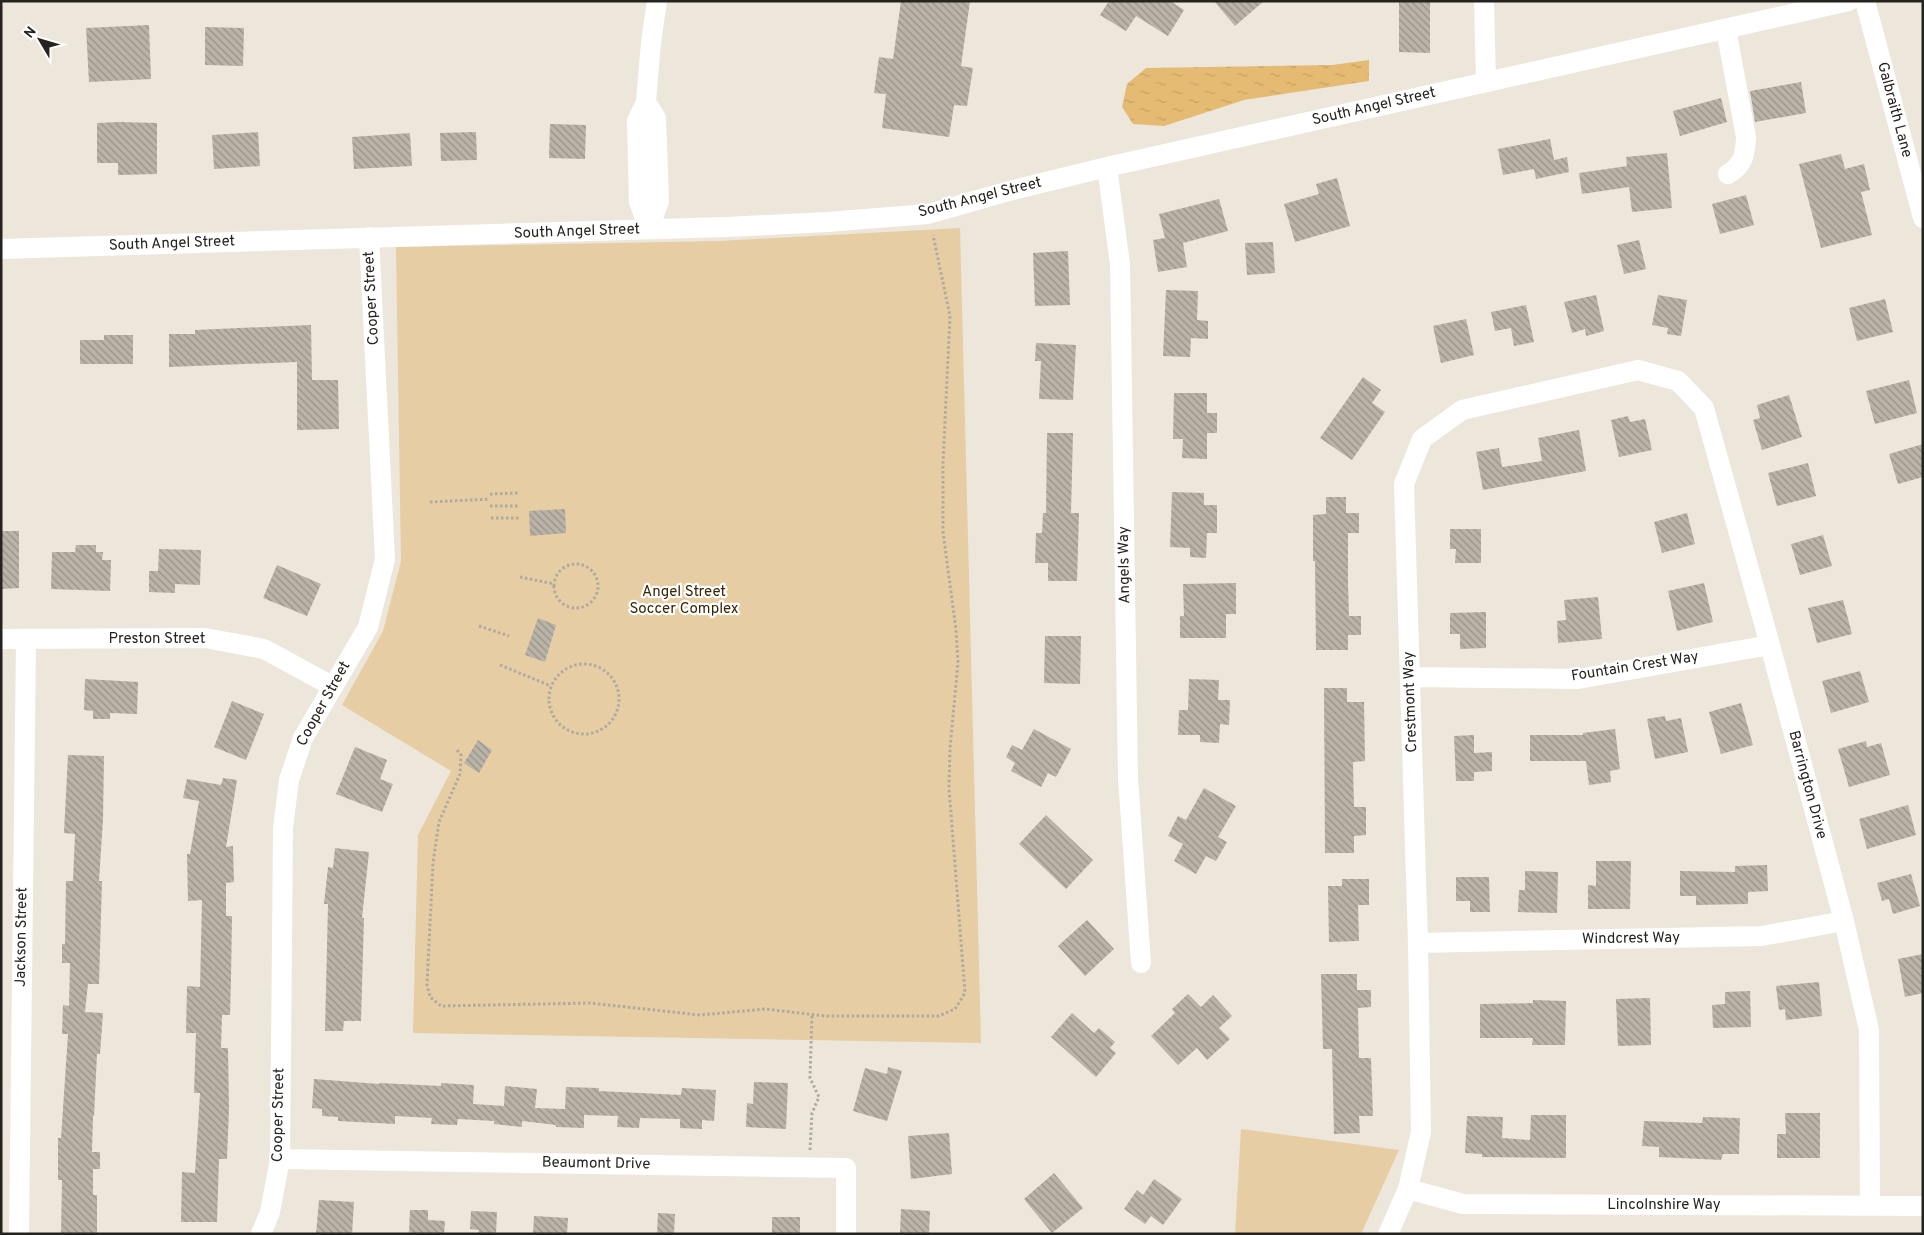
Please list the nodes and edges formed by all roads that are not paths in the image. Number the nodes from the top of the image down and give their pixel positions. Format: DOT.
graph roads {
  1 [pos="657,1"];
  2 [pos="1484,1"];
  3 [pos="1849,1"];
  4 [pos="1865,1"];
  5 [pos="1726,29"];
  6 [pos="1486,82"];
  7 [pos="1107,167"];
  8 [pos="1728,174"];
  9 [pos="1923,218"];
  10 [pos="649,229"];
  11 [pos="369,237"];
  12 [pos="1,249"];
  13 [pos="1678,381"];
  14 [pos="1,639"];
  15 [pos="26,640"];
  16 [pos="1770,645"];
  17 [pos="1410,677"];
  18 [pos="332,686"];
  19 [pos="1844,921"];
  20 [pos="1418,944"];
  21 [pos="1141,963"];
  22 [pos="280,1159"];
  23 [pos="1408,1189"];
  24 [pos="1870,1205"];
  25 [pos="1923,1206"];
  26 [pos="19,1234"];
  27 [pos="261,1234"];
  28 [pos="846,1234"];
  29 [pos="1388,1234"];
  1 -- 10 [label="street"];
  2 -- 6 [label="street"];
  3 -- 5 [label="street, South Angel Street"];
  4 -- 9 [label="street, Galbraith Lane"];
  5 -- 6 [label="street, South Angel Street"];
  5 -- 8 [label="street"];
  6 -- 7 [label="street, South Angel Street"];
  7 -- 10 [label="street, South Angel Street"];
  7 -- 21 [label="street, Angels Way"];
  10 -- 11 [label="street, South Angel Street"];
  11 -- 12 [label="street, South Angel Street"];
  11 -- 18 [label="street, Cooper Street"];
  13 -- 16 [label="street, Barrington Drive"];
  13 -- 17 [label="street, Crestmont Way"];
  14 -- 15 [label="street, Preston Street"];
  15 -- 18 [label="street, Preston Street"];
  15 -- 26 [label="street, Jackson Street"];
  16 -- 17 [label="street, Fountain Crest Way"];
  16 -- 19 [label="street, Barrington Drive"];
  17 -- 20 [label="street, Crestmont Way"];
  18 -- 22 [label="street, Cooper Street"];
  19 -- 20 [label="street, Windcrest Way"];
  19 -- 24 [label="street, Barrington Drive"];
  20 -- 23 [label="street, Crestmont Way"];
  22 -- 27 [label="street, Cooper Street"];
  22 -- 28 [label="street, Beaumont Drive"];
  23 -- 24 [label="street, Lincolnshire Way"];
  23 -- 29 [label="street, Crestmont Way"];
  24 -- 25 [label="street, Lincolnshire Way"];
}
